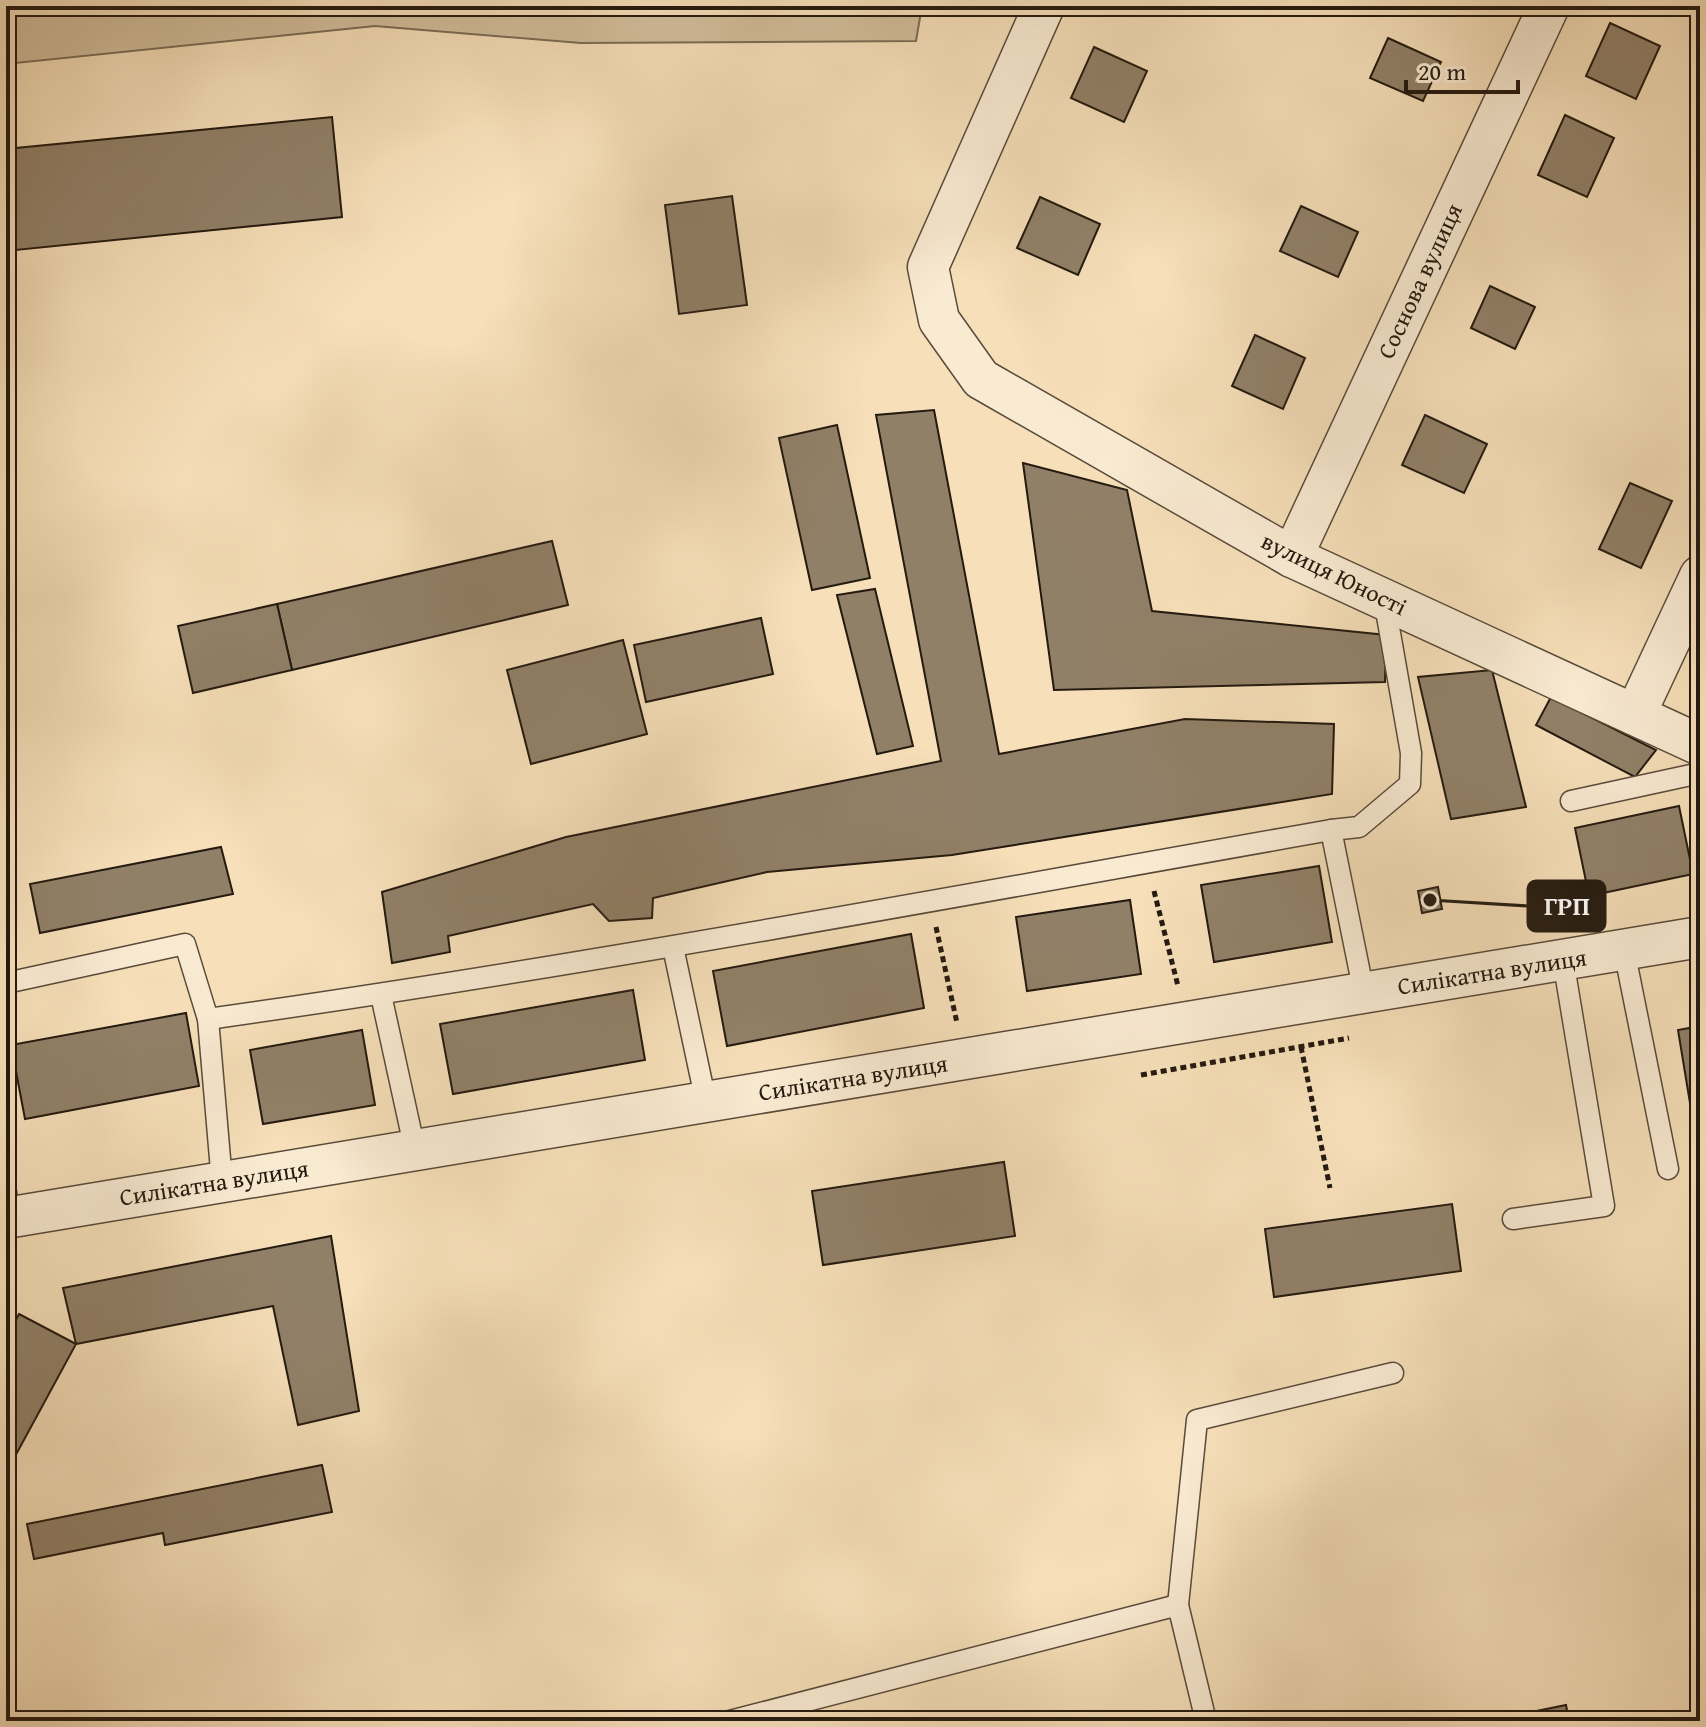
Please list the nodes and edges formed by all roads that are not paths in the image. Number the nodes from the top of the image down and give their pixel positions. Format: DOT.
graph roads {
  1 [pos="1044,6"];
  2 [pos="1549,6"];
  3 [pos="1292,557"];
  4 [pos="1700,576"];
  5 [pos="1384,599"];
  6 [pos="1635,715"];
  7 [pos="1700,745"];
  8 [pos="1700,773"];
  9 [pos="1571,801"];
  10 [pos="1331,830"];
  11 [pos="1700,937"];
  12 [pos="673,947"];
  13 [pos="1624,950"];
  14 [pos="1563,960"];
  15 [pos="6,983"];
  16 [pos="1364,993"];
  17 [pos="381,995"];
  18 [pos="208,1019"];
  19 [pos="706,1102"];
  20 [pos="415,1150"];
  21 [pos="1668,1169"];
  22 [pos="222,1182"];
  23 [pos="7,1209"];
  24 [pos="1513,1219"];
  25 [pos="1393,1373"];
  26 [pos="1178,1605"];
  27 [pos="730,1721"];
  28 [pos="1206,1721"];
  1 -- 3 [label="street, вулиця Юності"];
  2 -- 3 [label="street, Соснова вулиця"];
  3 -- 5 [label="street, вулиця Юності"];
  4 -- 6 [label="street"];
  5 -- 6 [label="street, вулиця Юності"];
  5 -- 10 [label="lane"];
  6 -- 7 [label="street, вулиця Юності"];
  8 -- 9 [label="lane"];
  10 -- 12 [label="lane"];
  10 -- 16 [label="lane"];
  11 -- 13 [label="street, Силікатна вулиця"];
  12 -- 17 [label="lane"];
  12 -- 19 [label="lane"];
  13 -- 14 [label="street, Силікатна вулиця"];
  13 -- 21 [label="lane"];
  14 -- 16 [label="street, Силікатна вулиця"];
  14 -- 24 [label="lane"];
  15 -- 18 [label="lane"];
  16 -- 19 [label="street, Силікатна вулиця"];
  17 -- 18 [label="lane"];
  17 -- 20 [label="lane"];
  18 -- 22 [label="lane"];
  19 -- 20 [label="street, Силікатна вулиця"];
  20 -- 22 [label="street, Силікатна вулиця"];
  22 -- 23 [label="street, Силікатна вулиця"];
  25 -- 26 [label="lane"];
  26 -- 27 [label="lane"];
  26 -- 28 [label="lane"];
}
